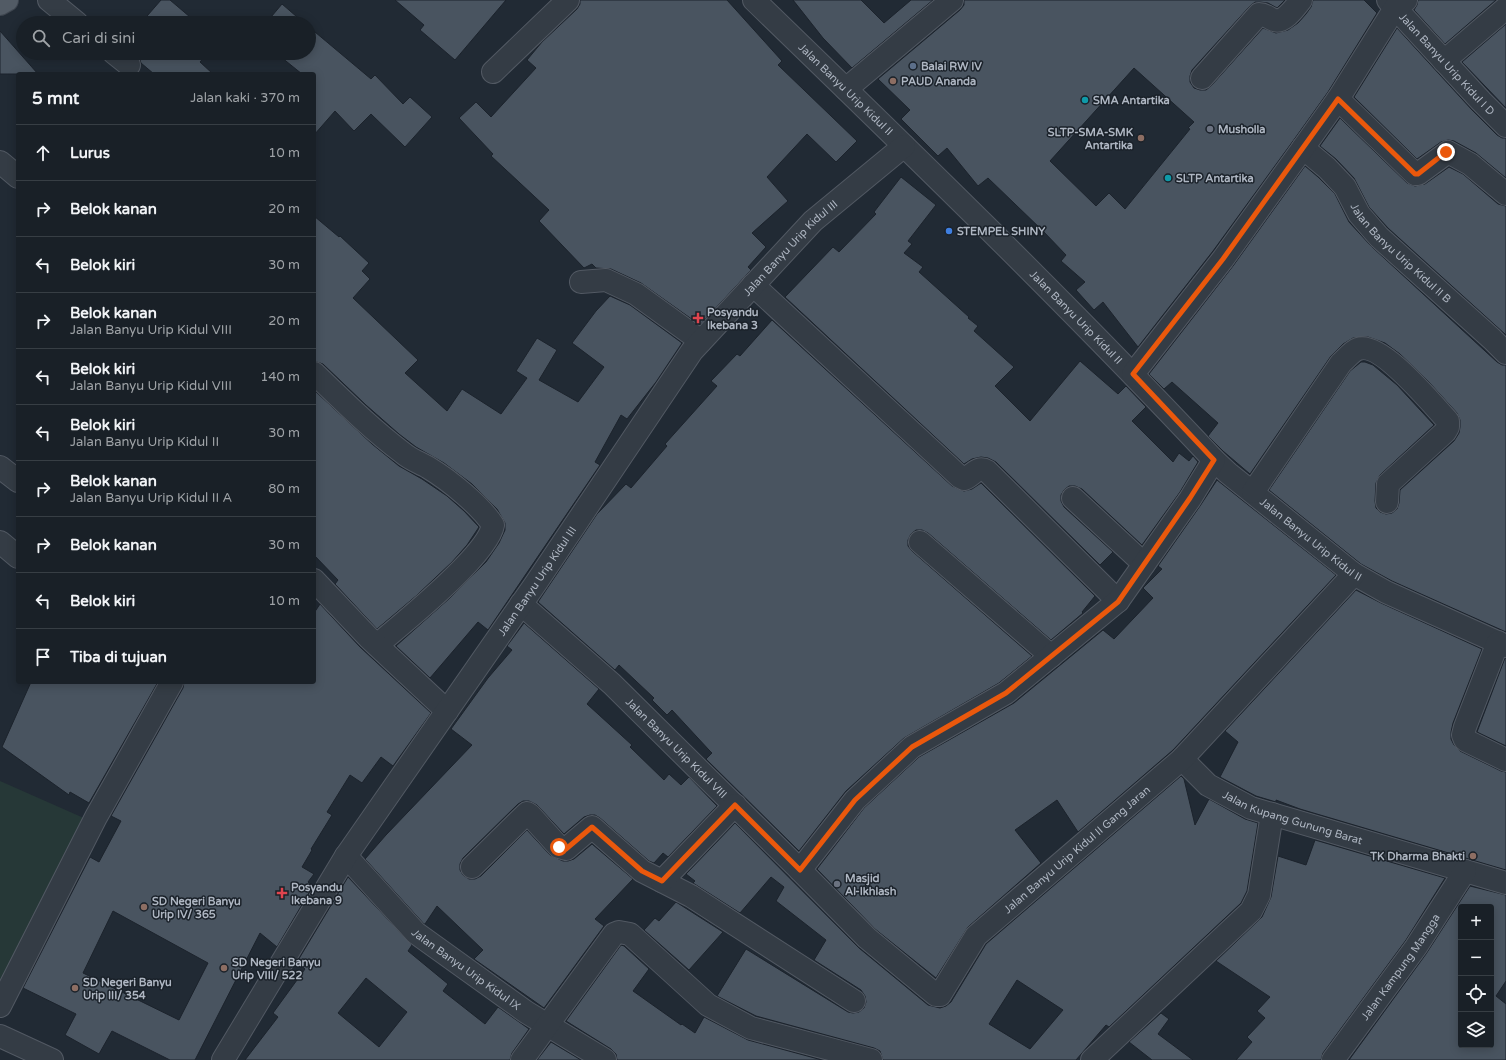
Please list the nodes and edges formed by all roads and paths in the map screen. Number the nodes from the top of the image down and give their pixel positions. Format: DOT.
graph roads {
  1 [pos="7,0"];
  2 [pos="49,0"];
  3 [pos="568,0"];
  4 [pos="754,0"];
  5 [pos="952,0"];
  6 [pos="1301,0"];
  7 [pos="1397,3"];
  8 [pos="0,4"];
  9 [pos="1506,8"];
  10 [pos="68,16"];
  11 [pos="1444,61"];
  12 [pos="493,72"];
  13 [pos="1202,78"];
  14 [pos="846,88"];
  15 [pos="1338,99"];
  16 [pos="1506,126"];
  17 [pos="904,146"];
  18 [pos="1303,148"];
  19 [pos="0,162"];
  20 [pos="16,176"];
  21 [pos="1506,194"];
  22 [pos="581,282"];
  23 [pos="753,285"];
  24 [pos="702,341"];
  25 [pos="1506,353"];
  26 [pos="1133,374"];
  27 [pos="316,376"];
  28 [pos="1214,460"];
  29 [pos="0,467"];
  30 [pos="16,479"];
  31 [pos="1252,492"];
  32 [pos="1073,498"];
  33 [pos="1387,502"];
  34 [pos="0,542"];
  35 [pos="920,542"];
  36 [pos="16,555"];
  37 [pos="1144,564"];
  38 [pos="1354,574"];
  39 [pos="316,582"];
  40 [pos="1118,602"];
  41 [pos="521,604"];
  42 [pos="1502,644"];
  43 [pos="377,645"];
  44 [pos="1051,656"];
  45 [pos="171,684"];
  46 [pos="447,711"];
  47 [pos="1182,759"];
  48 [pos="1506,760"];
  49 [pos="735,805"];
  50 [pos="1272,814"];
  51 [pos="346,856"];
  52 [pos="472,867"];
  53 [pos="800,870"];
  54 [pos="1465,871"];
  55 [pos="662,881"];
  56 [pos="1506,883"];
  57 [pos="854,1001"];
  58 [pos="0,1006"];
  59 [pos="547,1025"];
  60 [pos="0,1036"];
  61 [pos="39,1057"];
  62 [pos="223,1060"];
  63 [pos="522,1060"];
  64 [pos="605,1060"];
  65 [pos="871,1060"];
  66 [pos="1092,1060"];
  67 [pos="1333,1060"];
  1 -- 8 [label="main road"];
  2 -- 10 [label="street"];
  3 -- 12 [label="street"];
  4 -- 14 [label="street, Jalan Banyu Urip Kidul II"];
  5 -- 14 [label="street"];
  6 -- 13 [label="street"];
  7 -- 11 [label="street, Jalan Banyu Urip Kidul I D"];
  7 -- 15 [label="street"];
  9 -- 11 [label="street"];
  11 -- 16 [label="street, Jalan Banyu Urip Kidul I D"];
  14 -- 17 [label="street, Jalan Banyu Urip Kidul II"];
  15 -- 18 [label="street"];
  15 -- 21 [label="street"];
  17 -- 23 [label="street, Jalan Banyu Urip Kidul III"];
  17 -- 26 [label="street, Jalan Banyu Urip Kidul II"];
  18 -- 25 [label="street, Jalan Banyu Urip Kidul II B"];
  18 -- 26 [label="street"];
  19 -- 20 [label="street"];
  22 -- 24 [label="street"];
  23 -- 24 [label="street, Jalan Banyu Urip Kidul III"];
  23 -- 40 [label="street"];
  24 -- 41 [label="street, Jalan Banyu Urip Kidul III"];
  26 -- 28 [label="street, Jalan Banyu Urip Kidul II"];
  27 -- 43 [label="street"];
  28 -- 31 [label="street, Jalan Banyu Urip Kidul II"];
  28 -- 37 [label="street"];
  29 -- 30 [label="street"];
  31 -- 33 [label="street"];
  31 -- 38 [label="street, Jalan Banyu Urip Kidul II"];
  32 -- 37 [label="street"];
  34 -- 36 [label="street"];
  35 -- 44 [label="street"];
  37 -- 40 [label="street"];
  38 -- 42 [label="street, Jalan Banyu Urip Kidul II"];
  38 -- 47 [label="street, Jalan Banyu Urip Kidul II Gang Jaran"];
  39 -- 43 [label="street"];
  40 -- 44 [label="street"];
  41 -- 46 [label="street, Jalan Banyu Urip Kidul III"];
  41 -- 49 [label="street, Jalan Banyu Urip Kidul VIII"];
  42 -- 48 [label="street"];
  43 -- 46 [label="street"];
  44 -- 53 [label="street"];
  45 -- 58 [label="street"];
  46 -- 51 [label="street, Jalan Banyu Urip Kidul III"];
  47 -- 50 [label="street, Jalan Kupang Gunung Barat"];
  47 -- 53 [label="street, Jalan Banyu Urip Kidul II Gang Jaran"];
  49 -- 53 [label="street, Jalan Banyu Urip Kidul VIII"];
  49 -- 55 [label="street"];
  50 -- 54 [label="street, Jalan Kupang Gunung Barat"];
  50 -- 66 [label="street"];
  51 -- 59 [label="street, Jalan Banyu Urip Kidul IX"];
  51 -- 62 [label="street, Jalan Banyu Urip Kidul III"];
  52 -- 55 [label="street"];
  54 -- 56 [label="street, Jalan Kupang Gunung Barat"];
  54 -- 67 [label="street, Jalan Kampung Mangga"];
  55 -- 57 [label="street"];
  59 -- 63 [label="street"];
  59 -- 64 [label="street, Jalan Banyu Urip Kidul IX"];
  59 -- 65 [label="street"];
  60 -- 61 [label="street"];
}
